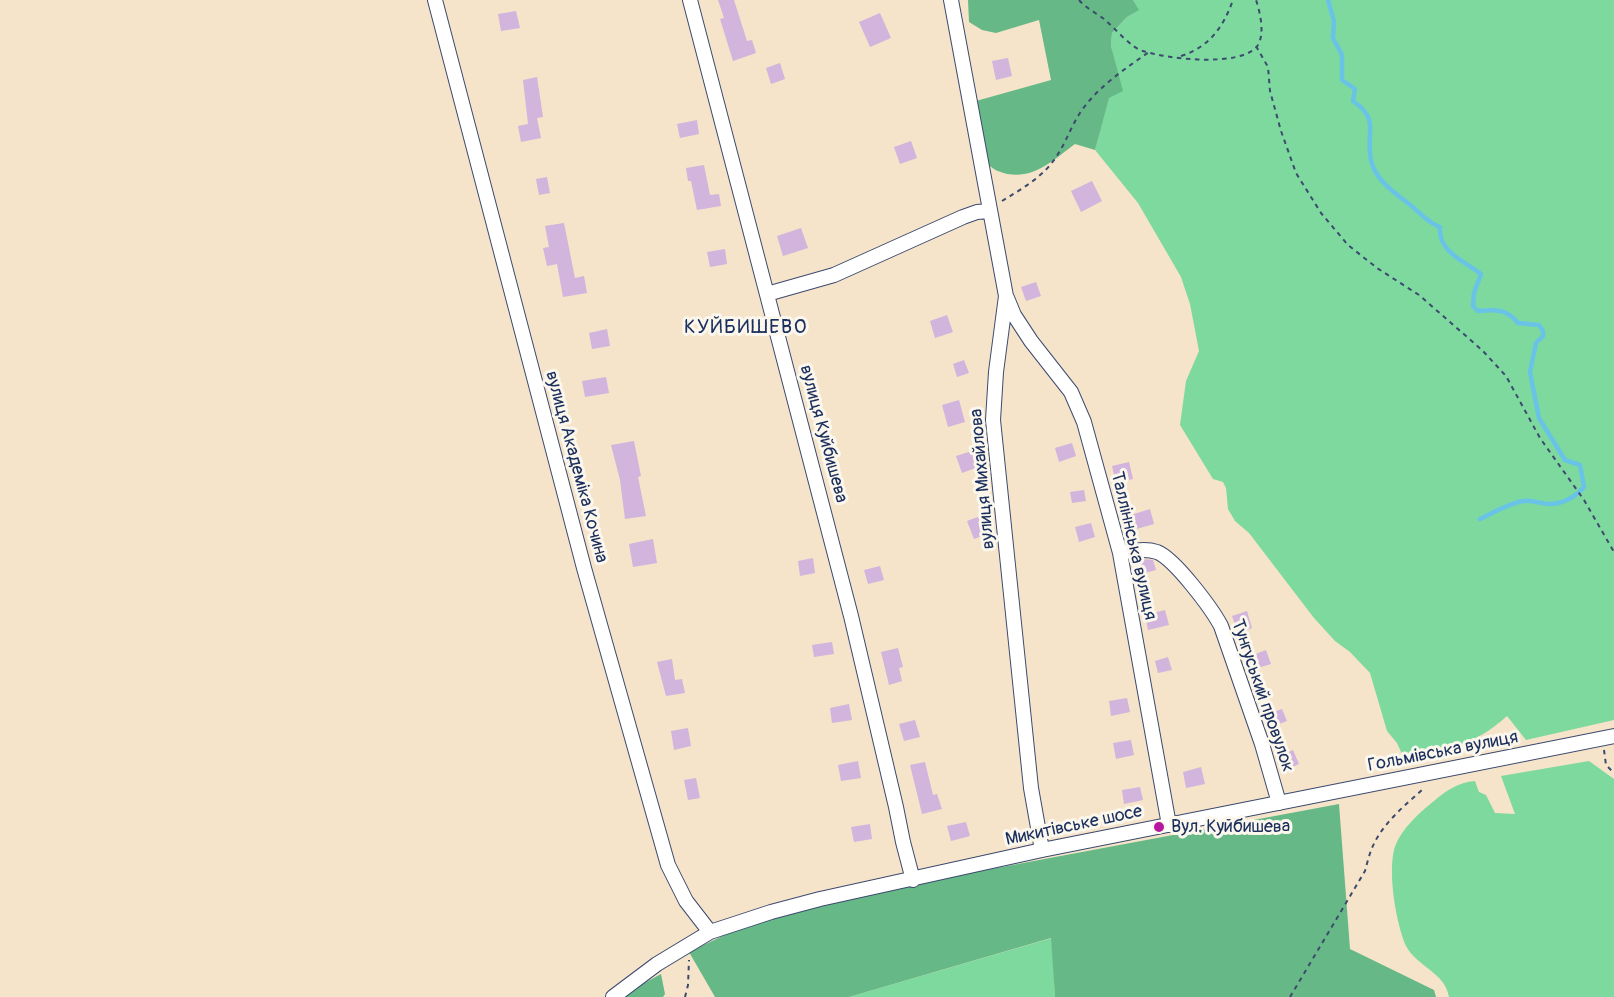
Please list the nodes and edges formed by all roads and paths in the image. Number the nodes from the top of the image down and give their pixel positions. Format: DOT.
graph roads {
  1 [pos="435,0"];
  2 [pos="690,0"];
  3 [pos="951,0"];
  4 [pos="1078,0"];
  5 [pos="1233,0"];
  6 [pos="1256,0"];
  7 [pos="1256,46"];
  8 [pos="1149,52"];
  9 [pos="1178,57"];
  10 [pos="989,209"];
  11 [pos="767,294"];
  12 [pos="1006,296"];
  13 [pos="1614,552"];
  14 [pos="1120,553"];
  15 [pos="1608,737"];
  16 [pos="1614,773"];
  17 [pos="1427,785"];
  18 [pos="1278,803"];
  19 [pos="1169,825"];
  20 [pos="1042,850"];
  21 [pos="913,880"];
  22 [pos="710,932"];
  23 [pos="686,946"];
  24 [pos="612,997"];
  25 [pos="685,997"];
  26 [pos="1290,997"];
  1 -- 22 [label="street, вулиця Академіка Кочина"];
  2 -- 11 [label="street, вулиця Куйбишева"];
  3 -- 10 [label="street, вулиця Михайлова"];
  4 -- 8 [label="path"];
  5 -- 9 [label="path"];
  6 -- 7 [label="path"];
  7 -- 9 [label="path"];
  7 -- 13 [label="path"];
  8 -- 9 [label="path"];
  8 -- 10 [label="path"];
  10 -- 11 [label="street"];
  10 -- 12 [label="street, вулиця Михайлова"];
  11 -- 21 [label="street, вулиця Куйбишева"];
  12 -- 14 [label="street, Талліннська вулиця"];
  12 -- 20 [label="street, вулиця Михайлова"];
  14 -- 18 [label="street, Тунгуський провулок"];
  14 -- 19 [label="street, Талліннська вулиця"];
  15 -- 16 [label="path"];
  15 -- 18 [label="street, Гольмівська вулиця"];
  17 -- 26 [label="path"];
  18 -- 19 [label="street, Микитівське шосе"];
  19 -- 20 [label="street, Микитівське шосе"];
  20 -- 21 [label="street, Микитівське шосе"];
  21 -- 22 [label="street, Микитівське шосе"];
  22 -- 23 [label="street, Микитівське шосе"];
  23 -- 24 [label="street, Микитівське шосе"];
  23 -- 25 [label="path"];
}
